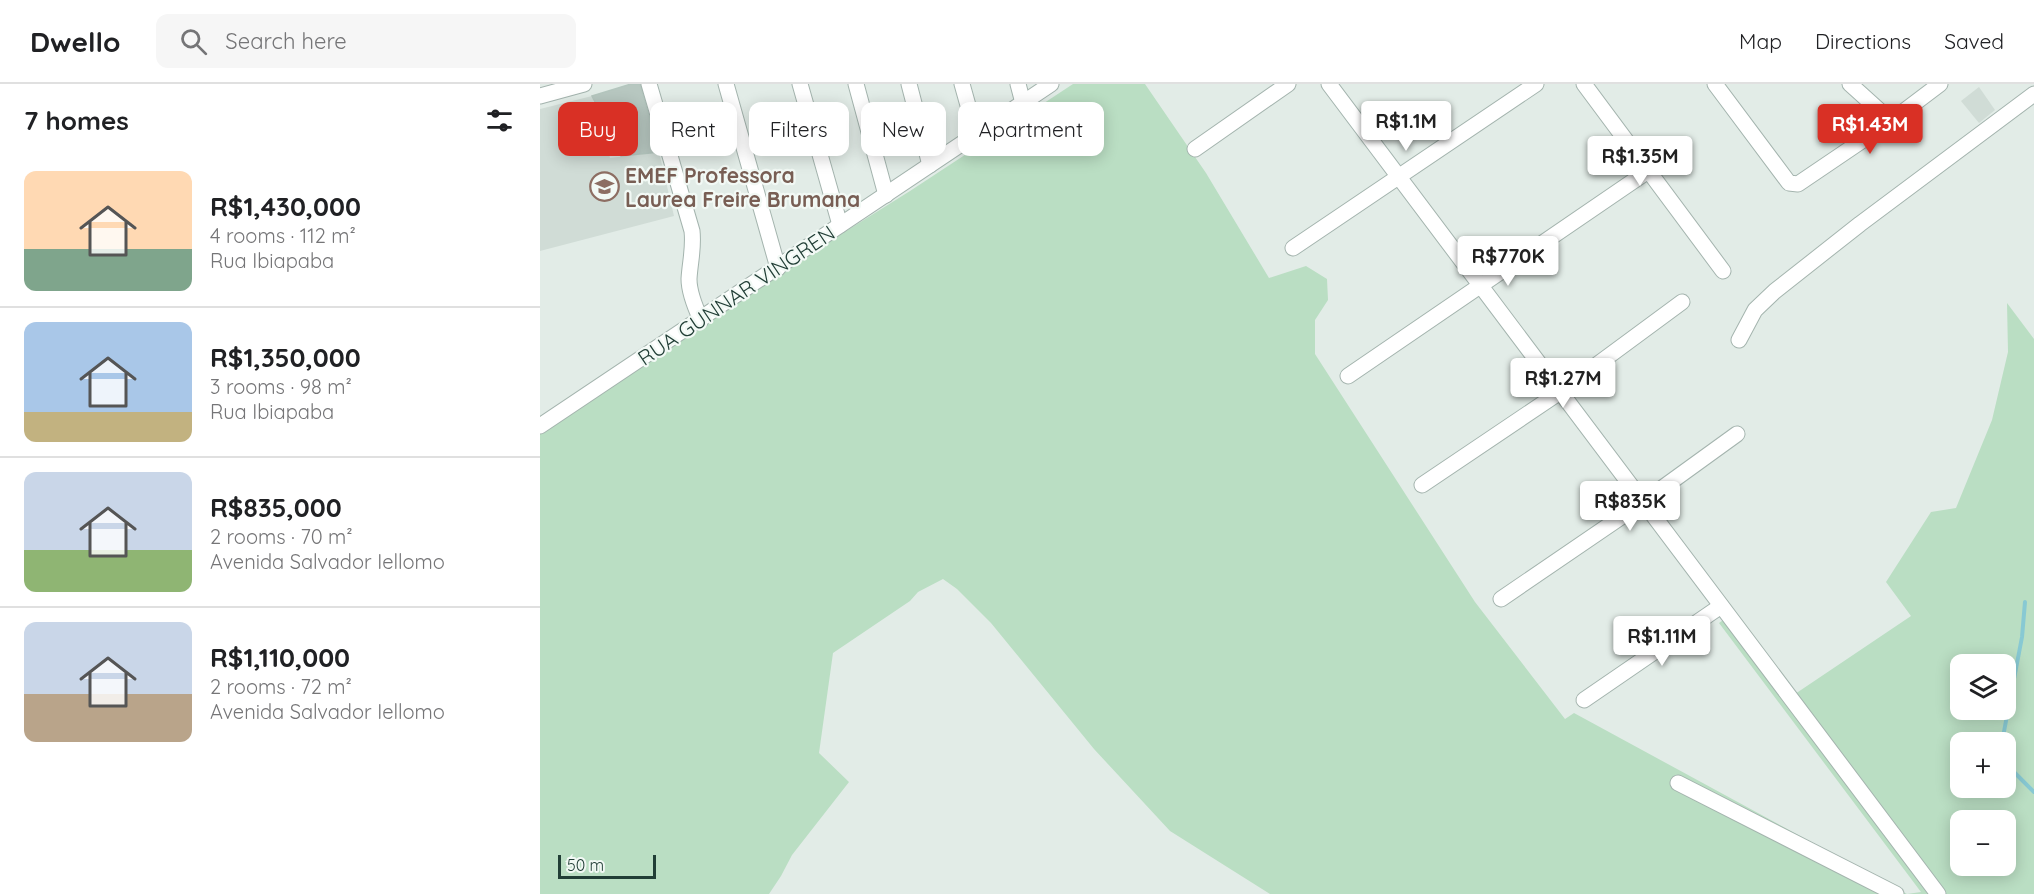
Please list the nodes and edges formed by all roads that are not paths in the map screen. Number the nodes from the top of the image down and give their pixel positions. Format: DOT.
graph roads {
  1 [pos="584,84"];
  2 [pos="649,84"];
  3 [pos="726,84"];
  4 [pos="800,84"];
  5 [pos="856,84"];
  6 [pos="909,84"];
  7 [pos="962,84"];
  8 [pos="1018,84"];
  9 [pos="1051,84"];
  10 [pos="1288,84"];
  11 [pos="1329,84"];
  12 [pos="1536,84"];
  13 [pos="1584,84"];
  14 [pos="1715,84"];
  15 [pos="1850,84"];
  16 [pos="1940,84"];
  17 [pos="2034,93"];
  18 [pos="540,96"];
  19 [pos="967,102"];
  20 [pos="1023,102"];
  21 [pos="1024,102"];
  22 [pos="1891,120"];
  23 [pos="958,146"];
  24 [pos="1195,149"];
  25 [pos="930,165"];
  26 [pos="1648,171"];
  27 [pos="1399,177"];
  28 [pos="886,195"];
  29 [pos="840,225"];
  30 [pos="1293,248"];
  31 [pos="778,267"];
  32 [pos="1724,271"];
  33 [pos="1480,286"];
  34 [pos="1682,302"];
  35 [pos="700,320"];
  36 [pos="1739,340"];
  37 [pos="1348,376"];
  38 [pos="1560,392"];
  39 [pos="540,426"];
  40 [pos="1737,434"];
  41 [pos="1422,485"];
  42 [pos="1643,502"];
  43 [pos="1501,599"];
  44 [pos="1721,606"];
  45 [pos="1584,700"];
  46 [pos="1678,783"];
  47 [pos="1896,894"];
  48 [pos="1938,894"];
  1 -- 18 [label="street"];
  2 -- 35 [label="street"];
  3 -- 31 [label="street"];
  4 -- 29 [label="street"];
  5 -- 28 [label="street"];
  6 -- 25 [label="street"];
  7 -- 19 [label="street"];
  8 -- 20 [label="street"];
  9 -- 21 [label="street, RUA GUNNAR VINGREN"];
  10 -- 24 [label="street"];
  11 -- 27 [label="street"];
  12 -- 27 [label="street"];
  13 -- 26 [label="street"];
  14 -- 22 [label="street"];
  15 -- 22 [label="street"];
  16 -- 22 [label="street"];
  17 -- 36 [label="street"];
  23 -- 25 [label="street, RUA GUNNAR VINGREN"];
  25 -- 28 [label="street, RUA GUNNAR VINGREN"];
  26 -- 32 [label="street"];
  26 -- 33 [label="street"];
  27 -- 30 [label="street"];
  27 -- 33 [label="street"];
  28 -- 29 [label="street, RUA GUNNAR VINGREN"];
  29 -- 31 [label="street, RUA GUNNAR VINGREN"];
  31 -- 35 [label="street, RUA GUNNAR VINGREN"];
  33 -- 37 [label="street"];
  33 -- 38 [label="street"];
  34 -- 38 [label="street"];
  35 -- 39 [label="street, RUA GUNNAR VINGREN"];
  38 -- 41 [label="street"];
  38 -- 42 [label="street"];
  40 -- 42 [label="street"];
  42 -- 43 [label="street"];
  42 -- 44 [label="street"];
  44 -- 45 [label="street"];
  44 -- 48 [label="street"];
  46 -- 47 [label="street"];
}
